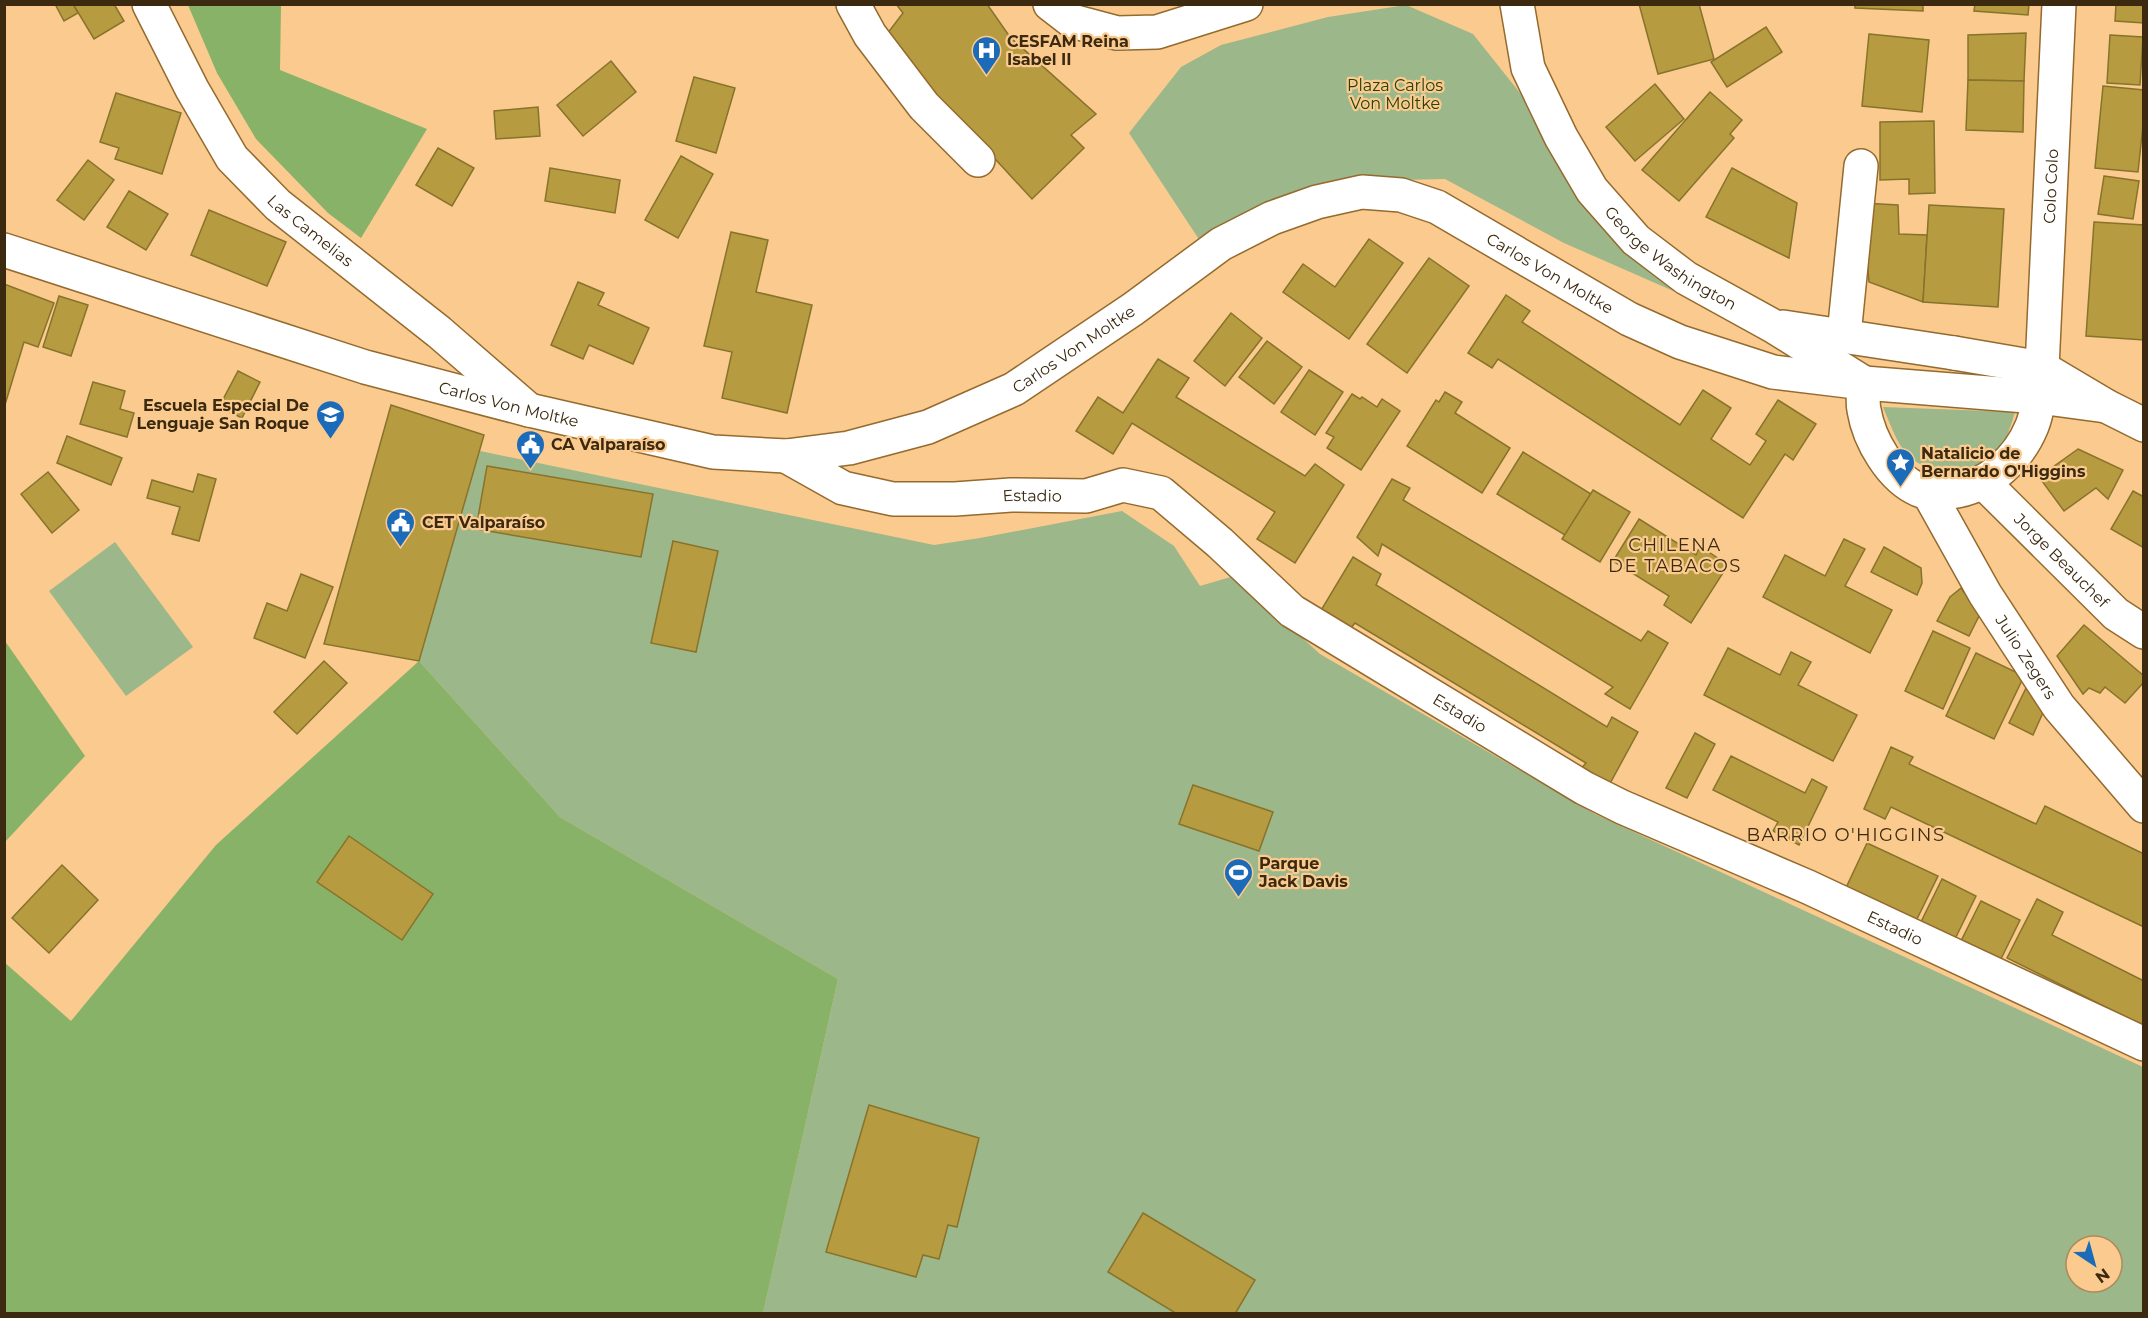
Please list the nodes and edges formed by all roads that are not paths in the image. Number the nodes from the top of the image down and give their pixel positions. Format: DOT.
graph roads {
  1 [pos="149,4"];
  2 [pos="853,4"];
  3 [pos="1050,4"];
  4 [pos="1246,4"];
  5 [pos="1517,4"];
  6 [pos="2059,4"];
  7 [pos="978,160"];
  8 [pos="1861,166"];
  9 [pos="4,250"];
  10 [pos="1839,350"];
  11 [pos="1773,372"];
  12 [pos="2041,382"];
  13 [pos="1864,383"];
  14 [pos="529,410"];
  15 [pos="2144,425"];
  16 [pos="786,456"];
  17 [pos="1983,482"];
  18 [pos="1928,492"];
  19 [pos="2144,632"];
  20 [pos="2144,807"];
  21 [pos="2144,1044"];
  1 -- 14 [label="street, Las Camelias"];
  2 -- 7 [label="street"];
  3 -- 4 [label="street"];
  5 -- 10 [label="street, George Washington"];
  6 -- 12 [label="street, Colo Colo"];
  8 -- 10 [label="street"];
  9 -- 14 [label="street, Carlos Von Moltke"];
  10 -- 11 [label="street"];
  10 -- 12 [label="street"];
  10 -- 13 [label="street, George Washington"];
  11 -- 13 [label="street, Carlos Von Moltke"];
  11 -- 16 [label="street, Carlos Von Moltke"];
  12 -- 13 [label="street, Carlos Von Moltke"];
  12 -- 15 [label="street, Carlos Von Moltke"];
  12 -- 17 [label="street, Colo Colo"];
  13 -- 18 [label="street"];
  14 -- 16 [label="street, Carlos Von Moltke"];
  16 -- 21 [label="street, Estadio"];
  17 -- 18 [label="street"];
  17 -- 19 [label="street, Jorge Beauchef"];
  18 -- 20 [label="street, Julio Zegers"];
}
